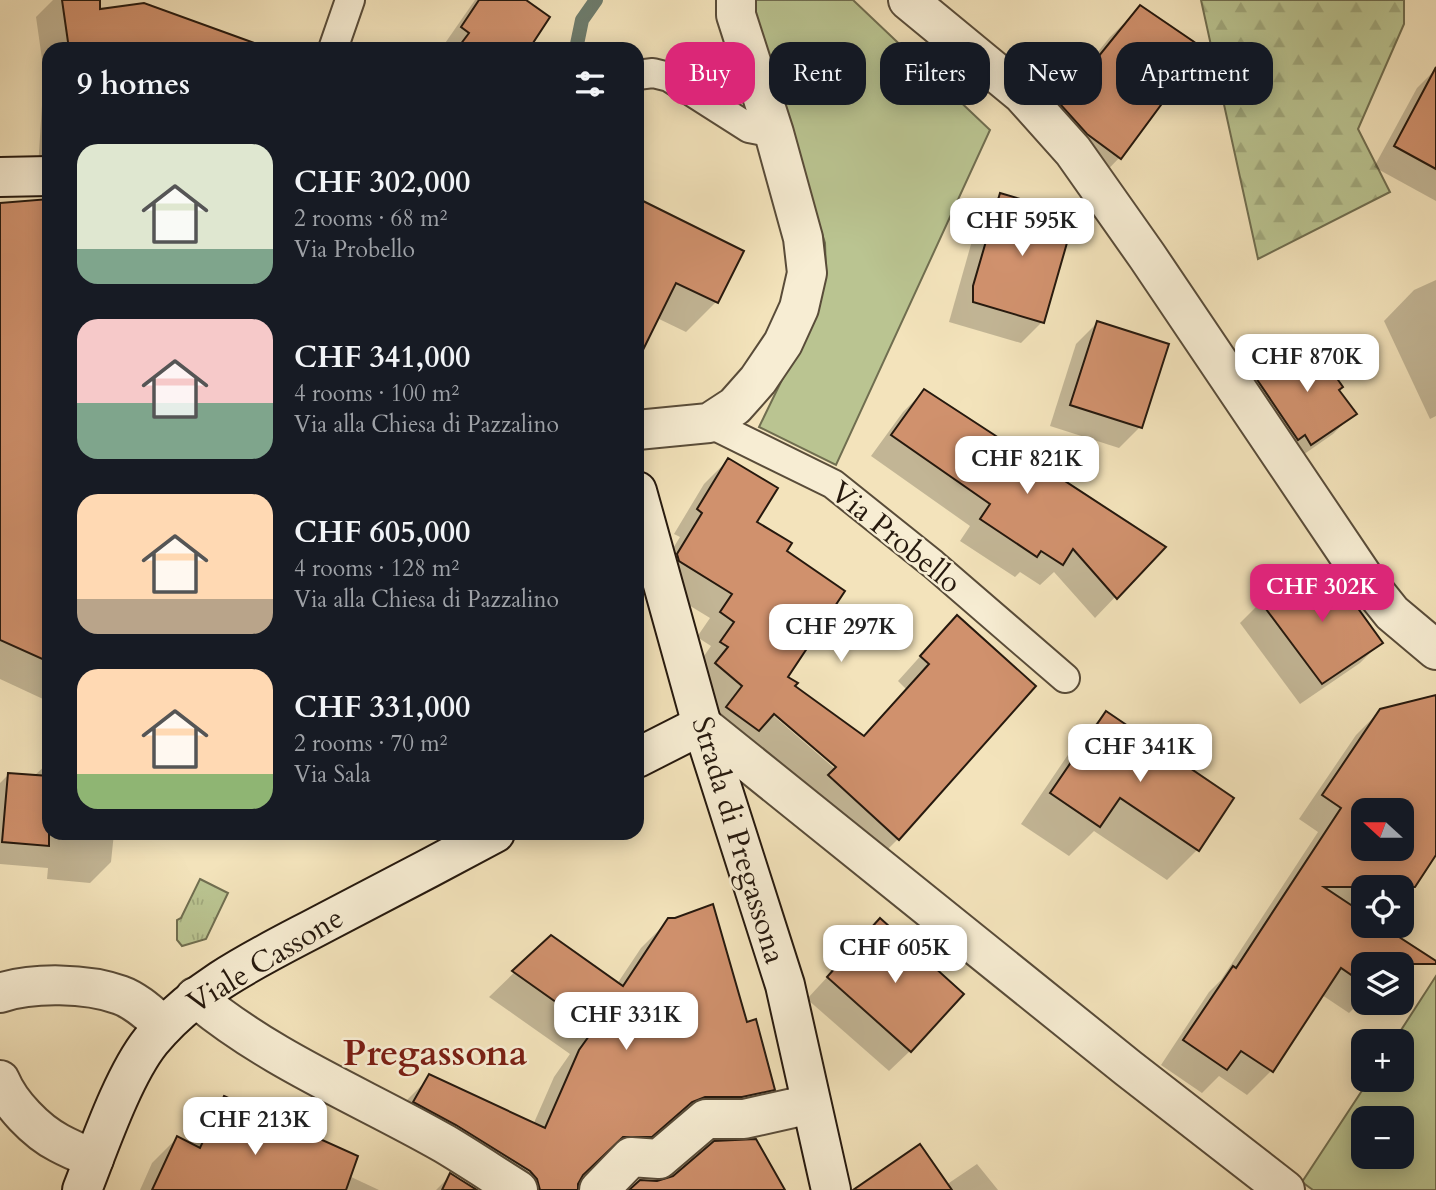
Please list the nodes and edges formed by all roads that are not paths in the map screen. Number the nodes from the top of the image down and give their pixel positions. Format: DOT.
graph roads {
  1 [pos="350,0"];
  2 [pos="736,0"];
  3 [pos="908,0"];
  4 [pos="335,42"];
  5 [pos="644,74"];
  6 [pos="774,133"];
  7 [pos="42,176"];
  8 [pos="0,177"];
  9 [pos="709,423"];
  10 [pos="644,429"];
  11 [pos="644,516"];
  12 [pos="1436,650"];
  13 [pos="1065,678"];
  14 [pos="702,725"];
  15 [pos="644,754"];
  16 [pos="482,840"];
  17 [pos="0,993"];
  18 [pos="195,997"];
  19 [pos="164,1026"];
  20 [pos="0,1080"];
  21 [pos="811,1104"];
  22 [pos="88,1174"];
  23 [pos="518,1190"];
  24 [pos="599,1190"];
  25 [pos="831,1190"];
  26 [pos="1285,1190"];
  1 -- 4 [label="lane"];
  2 -- 6 [label="street"];
  3 -- 12 [label="street"];
  5 -- 6 [label="lane"];
  6 -- 9 [label="street"];
  7 -- 8 [label="street"];
  9 -- 10 [label="street"];
  9 -- 13 [label="lane, Via Probello"];
  11 -- 14 [label="street, Strada di Pregassona"];
  14 -- 15 [label="street"];
  14 -- 21 [label="street, Strada di Pregassona"];
  14 -- 26 [label="street"];
  16 -- 18 [label="street, Viale Cassone"];
  17 -- 19 [label="street"];
  18 -- 19 [label="street, Viale Cassone"];
  18 -- 23 [label="street"];
  19 -- 22 [label="street, Viale Cassone"];
  20 -- 22 [label="street"];
  21 -- 24 [label="street"];
  21 -- 25 [label="street, Strada di Pregassona"];
}
